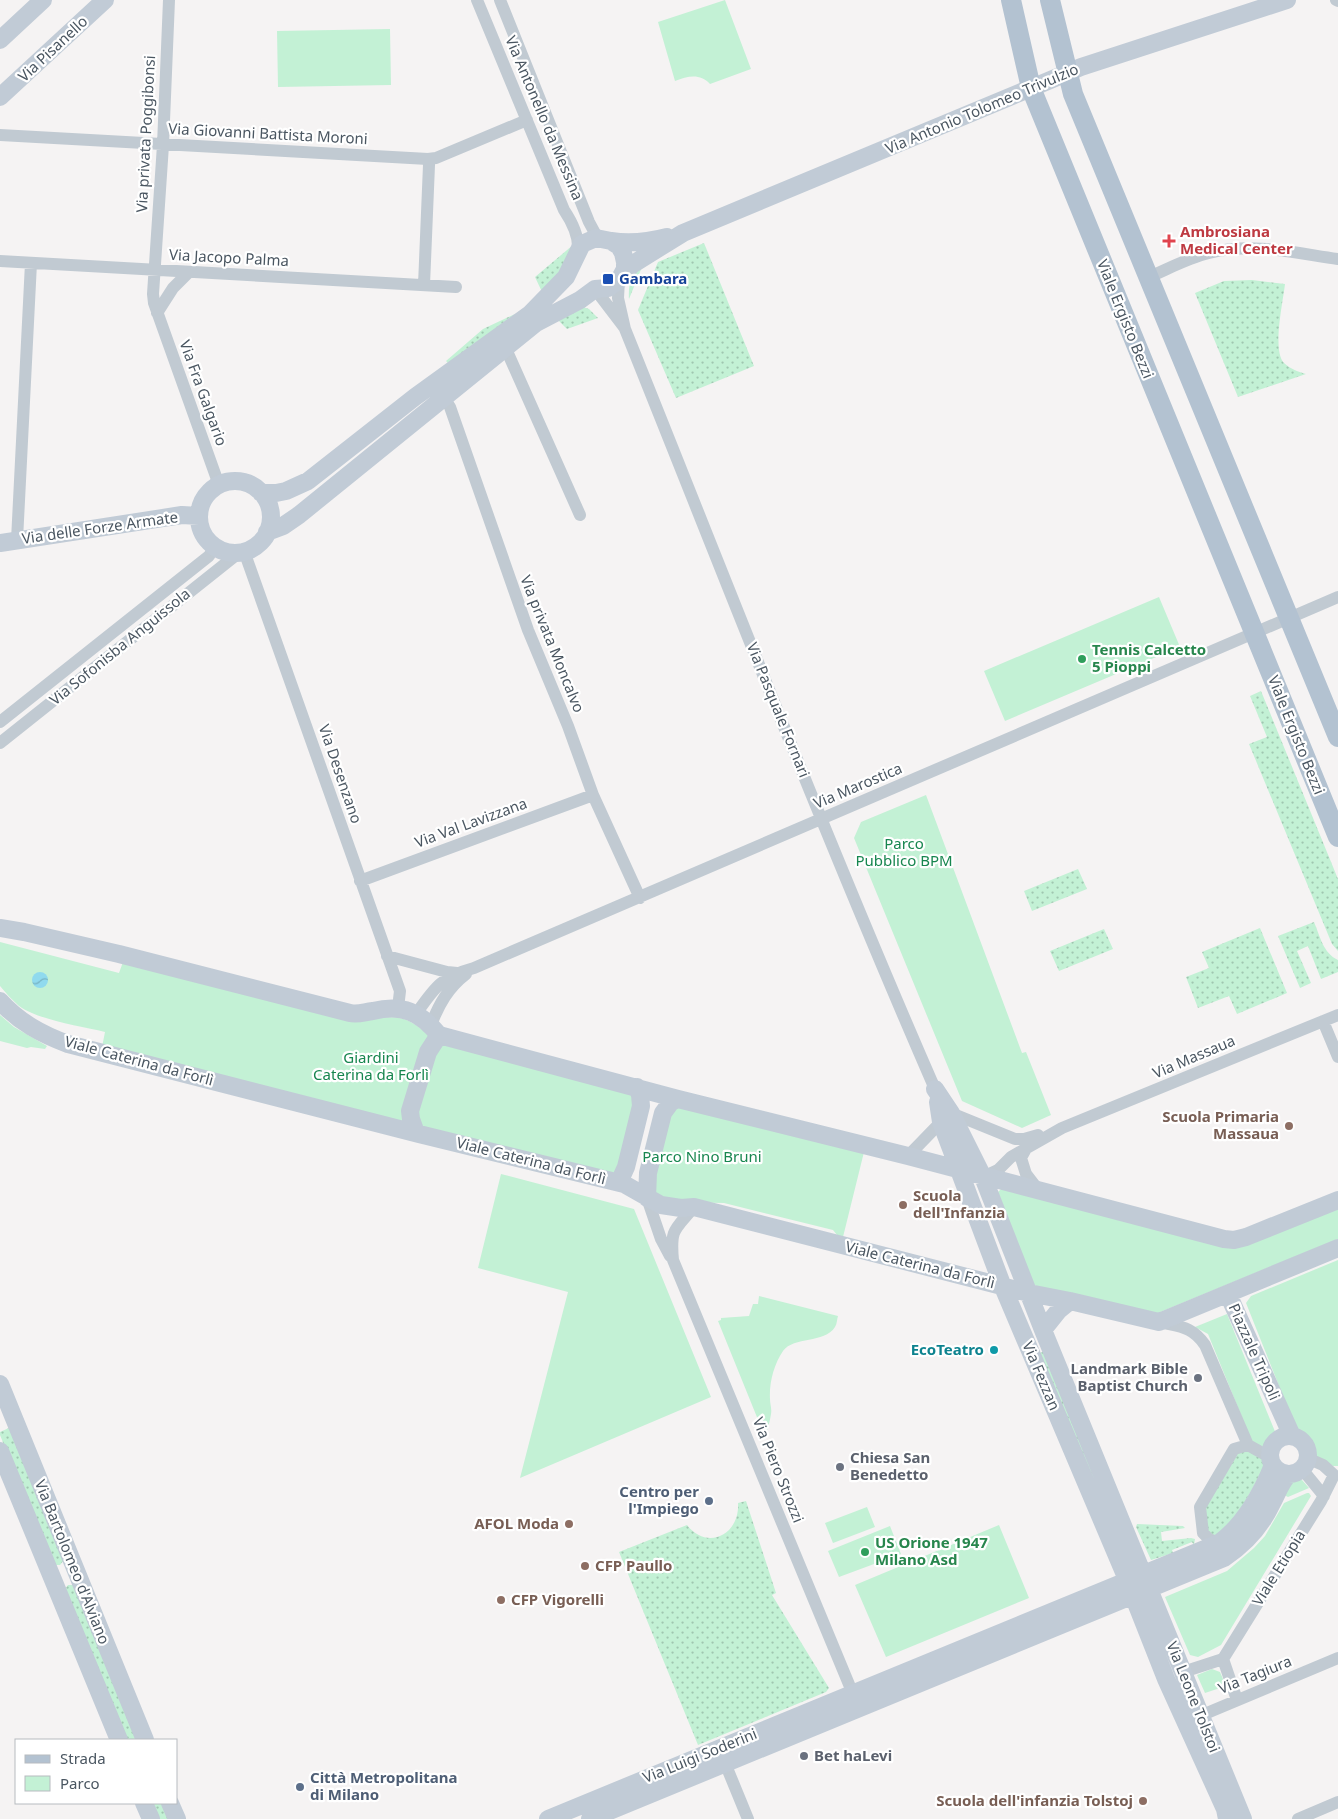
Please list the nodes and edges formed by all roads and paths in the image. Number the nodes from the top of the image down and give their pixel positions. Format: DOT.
graph roads {
  1 [pos="43,0"];
  2 [pos="105,0"];
  3 [pos="169,0"];
  4 [pos="477,0"];
  5 [pos="500,0"];
  6 [pos="1011,0"];
  7 [pos="1050,0"];
  8 [pos="1287,0"];
  9 [pos="0,40"];
  10 [pos="1067,74"];
  11 [pos="1031,88"];
  12 [pos="0,97"];
  13 [pos="527,120"];
  14 [pos="0,135"];
  15 [pos="163,145"];
  16 [pos="428,159"];
  17 [pos="682,234"];
  18 [pos="607,240"];
  19 [pos="576,256"];
  20 [pos="1338,259"];
  21 [pos="0,261"];
  22 [pos="31,263"];
  23 [pos="155,270"];
  24 [pos="189,272"];
  25 [pos="621,277"];
  26 [pos="1148,277"];
  27 [pos="424,285"];
  28 [pos="456,287"];
  29 [pos="595,290"];
  30 [pos="157,313"];
  31 [pos="625,329"];
  32 [pos="506,349"];
  33 [pos="444,398"];
  34 [pos="219,485"];
  35 [pos="261,493"];
  36 [pos="580,514"];
  37 [pos="199,516"];
  38 [pos="267,532"];
  39 [pos="9,541"];
  40 [pos="215,546"];
  41 [pos="242,552"];
  42 [pos="1338,597"];
  43 [pos="1290,618"];
  44 [pos="1255,634"];
  45 [pos="0,722"];
  46 [pos="1338,737"];
  47 [pos="0,743"];
  48 [pos="593,795"];
  49 [pos="822,819"];
  50 [pos="1338,837"];
  51 [pos="360,881"];
  52 [pos="640,898"];
  53 [pos="1,928"];
  54 [pos="387,956"];
  55 [pos="474,968"];
  56 [pos="457,973"];
  57 [pos="0,1001"];
  58 [pos="398,1008"];
  59 [pos="1338,1015"];
  60 [pos="1323,1021"];
  61 [pos="429,1025"];
  62 [pos="1338,1057"];
  63 [pos="637,1087"];
  64 [pos="935,1089"];
  65 [pos="678,1099"];
  66 [pos="946,1118"];
  67 [pos="1062,1128"];
  68 [pos="416,1133"];
  69 [pos="1027,1147"];
  70 [pos="908,1156"];
  71 [pos="960,1170"];
  72 [pos="983,1177"];
  73 [pos="616,1182"];
  74 [pos="1039,1191"];
  75 [pos="647,1198"];
  76 [pos="1338,1200"];
  77 [pos="694,1207"];
  78 [pos="1338,1248"];
  79 [pos="673,1260"];
  80 [pos="1003,1286"];
  81 [pos="1029,1293"];
  82 [pos="1228,1294"];
  83 [pos="1070,1301"];
  84 [pos="1159,1322"];
  85 [pos="1043,1330"];
  86 [pos="0,1384"];
  87 [pos="5,1409"];
  88 [pos="1292,1436"];
  89 [pos="1248,1445"];
  90 [pos="0,1451"];
  91 [pos="1271,1460"];
  92 [pos="1299,1467"];
  93 [pos="1336,1474"];
  94 [pos="1324,1496"];
  95 [pos="1219,1543"];
  96 [pos="75,1570"];
  97 [pos="53,1580"];
  98 [pos="1147,1582"];
  99 [pos="1130,1588"];
  100 [pos="1338,1658"];
  101 [pos="1223,1659"];
  102 [pos="1183,1672"];
  103 [pos="1166,1679"];
  104 [pos="1237,1700"];
  105 [pos="856,1701"];
  106 [pos="1193,1719"];
  107 [pos="118,1739"];
  108 [pos="145,1739"];
  109 [pos="725,1763"];
  110 [pos="1338,1802"];
  111 [pos="144,1804"];
  112 [pos="170,1804"];
  113 [pos="592,1818"];
  114 [pos="151,1819"];
  115 [pos="177,1819"];
  116 [pos="548,1819"];
  117 [pos="748,1819"];
  118 [pos="1227,1819"];
  119 [pos="1243,1819"];
  120 [pos="1298,1819"];
  1 -- 9 [label="street"];
  2 -- 12 [label="street, Via Pisanello"];
  3 -- 15 [label="street, Via privata Poggibonsi"];
  4 -- 13 [label="street, Via Antonello da Messina"];
  5 -- 18 [label="street, Via Antonello da Messina"];
  6 -- 11 [label="main road, Viale Ergisto Bezzi"];
  7 -- 10 [label="main road"];
  8 -- 10 [label="street, Via Antonio Tolomeo Trivulzio"];
  10 -- 11 [label="street, Via Antonio Tolomeo Trivulzio"];
  10 -- 26 [label="main road"];
  11 -- 17 [label="street, Via Antonio Tolomeo Trivulzio"];
  11 -- 44 [label="main road, Viale Ergisto Bezzi"];
  13 -- 16 [label="street, Via Giovanni Battista Moroni"];
  13 -- 19 [label="street, Via Antonello da Messina"];
  14 -- 15 [label="street, Via Giovanni Battista Moroni"];
  15 -- 16 [label="street, Via Giovanni Battista Moroni"];
  15 -- 23 [label="street, Via privata Poggibonsi"];
  16 -- 27 [label="street"];
  17 -- 18 [label="street, Via Antonio Tolomeo Trivulzio"];
  17 -- 25 [label="street, Via Antonio Tolomeo Trivulzio"];
  18 -- 19 [label="street"];
  18 -- 25 [label="street"];
  19 -- 29 [label="street"];
  19 -- 35 [label="street"];
  20 -- 26 [label="street"];
  21 -- 22 [label="street, Via Jacopo Palma"];
  22 -- 23 [label="street, Via Jacopo Palma"];
  22 -- 39 [label="street"];
  23 -- 24 [label="street, Via Jacopo Palma"];
  23 -- 30 [label="street, Via Fra Galgario"];
  24 -- 27 [label="street, Via Jacopo Palma"];
  24 -- 30 [label="street"];
  25 -- 29 [label="street"];
  25 -- 31 [label="street, Via Pasquale Fornari"];
  26 -- 43 [label="main road"];
  27 -- 28 [label="street, Via Jacopo Palma"];
  29 -- 31 [label="street, Via Pasquale Fornari"];
  29 -- 32 [label="street"];
  30 -- 34 [label="street, Via Fra Galgario"];
  31 -- 49 [label="street, Via Pasquale Fornari"];
  32 -- 33 [label="street"];
  32 -- 36 [label="street"];
  33 -- 38 [label="street"];
  33 -- 48 [label="street, Via privata Moncalvo"];
  34 -- 35 [label="street"];
  34 -- 37 [label="street"];
  35 -- 38 [label="street"];
  37 -- 39 [label="street, Via delle Forze Armate"];
  37 -- 40 [label="street"];
  38 -- 41 [label="street"];
  40 -- 41 [label="street"];
  40 -- 45 [label="street, Via Sofonisba Anguissola"];
  41 -- 47 [label="street, Via Sofonisba Anguissola"];
  41 -- 51 [label="street, Via Desenzano"];
  42 -- 43 [label="street"];
  43 -- 44 [label="street"];
  43 -- 46 [label="main road"];
  44 -- 49 [label="street, Via Marostica"];
  44 -- 50 [label="main road, Viale Ergisto Bezzi"];
  48 -- 51 [label="street, Via Val Lavizzana"];
  48 -- 52 [label="street, Via privata Moncalvo"];
  49 -- 52 [label="street, Via Marostica"];
  49 -- 64 [label="street, Via Pasquale Fornari"];
  51 -- 54 [label="street, Via Desenzano"];
  52 -- 55 [label="street, Via Marostica"];
  53 -- 58 [label="street"];
  54 -- 56 [label="street"];
  54 -- 58 [label="street, Via Desenzano"];
  55 -- 56 [label="street, Via Marostica"];
  55 -- 61 [label="street, Via Marostica"];
  56 -- 61 [label="street, Via Marostica"];
  57 -- 68 [label="street, Viale Caterina da Forlì"];
  58 -- 61 [label="street"];
  59 -- 60 [label="street, Via Massaua"];
  60 -- 62 [label="street"];
  60 -- 67 [label="street, Via Massaua"];
  61 -- 63 [label="street"];
  61 -- 68 [label="street"];
  63 -- 65 [label="street"];
  63 -- 73 [label="street"];
  64 -- 66 [label="street, Via Pasquale Fornari"];
  65 -- 70 [label="street"];
  65 -- 75 [label="street"];
  66 -- 67 [label="street"];
  66 -- 70 [label="street"];
  66 -- 71 [label="street"];
  66 -- 72 [label="street"];
  67 -- 69 [label="street"];
  68 -- 73 [label="street, Viale Caterina da Forlì"];
  69 -- 72 [label="street"];
  69 -- 74 [label="street"];
  70 -- 71 [label="street"];
  71 -- 72 [label="street"];
  71 -- 80 [label="street, Via Fezzan"];
  72 -- 74 [label="street"];
  72 -- 81 [label="street, Via Fezzan"];
  73 -- 75 [label="street, Viale Caterina da Forlì"];
  74 -- 76 [label="street"];
  75 -- 77 [label="street, Viale Caterina da Forlì"];
  75 -- 79 [label="street, Via Piero Strozzi"];
  77 -- 79 [label="street, Via Piero Strozzi"];
  77 -- 80 [label="street, Viale Caterina da Forlì"];
  78 -- 82 [label="street, Piazzale Tripoli"];
  79 -- 105 [label="street, Via Piero Strozzi"];
  80 -- 81 [label="street, Viale Caterina da Forlì"];
  80 -- 99 [label="street, Via Fezzan"];
  81 -- 83 [label="street, Viale Caterina da Forlì"];
  81 -- 85 [label="street, Via Fezzan"];
  82 -- 84 [label="street"];
  82 -- 88 [label="street, Piazzale Tripoli"];
  83 -- 84 [label="street, Viale Caterina da Forlì"];
  83 -- 85 [label="street"];
  84 -- 89 [label="street, Viale Caterina da Forlì"];
  85 -- 98 [label="street, Via Fezzan"];
  86 -- 87 [label="street, Via Bartolomeo d'Alviano"];
  87 -- 96 [label="street, Via Bartolomeo d'Alviano"];
  88 -- 91 [label="street"];
  88 -- 92 [label="street, Piazzale Tripoli"];
  89 -- 91 [label="street, Piazzale Tripoli"];
  89 -- 95 [label="street"];
  90 -- 97 [label="street, Via Bartolomeo d'Alviano"];
  91 -- 92 [label="street, Piazzale Tripoli"];
  91 -- 95 [label="street"];
  92 -- 93 [label="street, Piazzale Tripoli"];
  92 -- 94 [label="street, Piazzale Tripoli"];
  92 -- 98 [label="street"];
  93 -- 94 [label="street, Viale Etiopia"];
  94 -- 101 [label="street, Viale Etiopia"];
  95 -- 98 [label="street"];
  96 -- 97 [label="street"];
  96 -- 108 [label="street, Via Bartolomeo d'Alviano"];
  97 -- 107 [label="street, Via Bartolomeo d'Alviano"];
  98 -- 99 [label="street"];
  98 -- 102 [label="street, Via Leone Tolstoi"];
  99 -- 103 [label="street, Via Leone Tolstoi"];
  99 -- 105 [label="street, Via Luigi Soderini"];
  100 -- 104 [label="street, Via Tagiura"];
  101 -- 102 [label="street"];
  101 -- 104 [label="street"];
  102 -- 103 [label="street"];
  102 -- 106 [label="street, Via Leone Tolstoi"];
  103 -- 106 [label="street, Via Leone Tolstoi"];
  104 -- 106 [label="street, Via Tagiura"];
  105 -- 109 [label="street, Via Luigi Soderini"];
  105 -- 116 [label="street, Via Luigi Soderini"];
  106 -- 118 [label="street, Via Leone Tolstoi"];
  106 -- 119 [label="street, Via Leone Tolstoi"];
  109 -- 113 [label="street, Via Luigi Soderini"];
  109 -- 117 [label="street"];
  110 -- 120 [label="street"];
  111 -- 114 [label="street"];
  112 -- 115 [label="street"];
}
